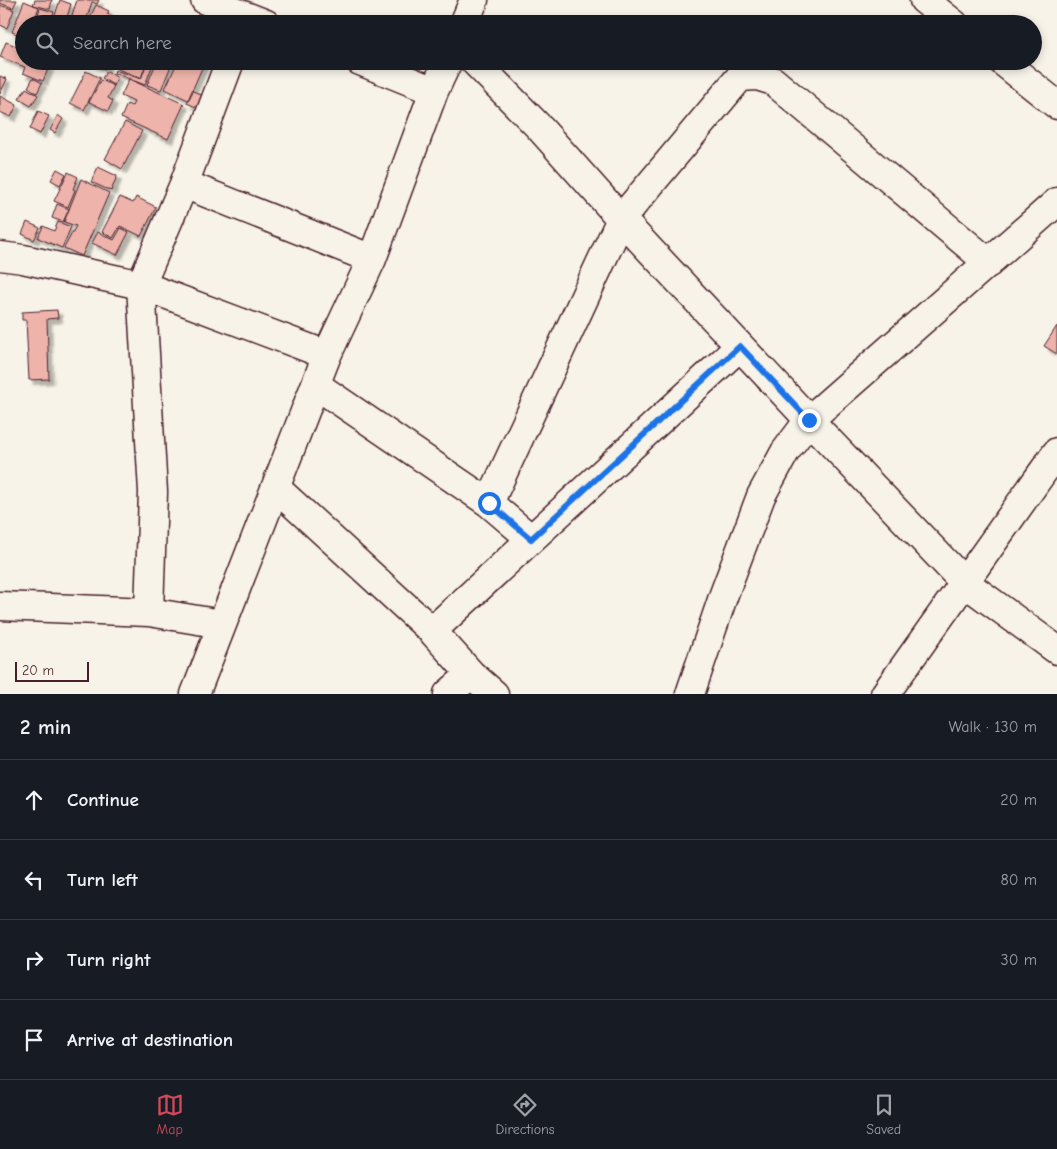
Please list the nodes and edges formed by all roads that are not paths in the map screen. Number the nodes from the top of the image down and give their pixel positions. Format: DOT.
graph roads {
  1 [pos="205,0"];
  2 [pos="474,0"];
  3 [pos="924,0"];
  4 [pos="250,15"];
  5 [pos="468,15"];
  6 [pos="943,15"];
  7 [pos="227,70"];
  8 [pos="382,70"];
  9 [pos="444,70"];
  10 [pos="483,70"];
  11 [pos="1013,70"];
  12 [pos="434,91"];
  13 [pos="1057,105"];
  14 [pos="184,184"];
  15 [pos="1057,202"];
  16 [pos="621,219"];
  17 [pos="0,256"];
  18 [pos="372,259"];
  19 [pos="989,263"];
  20 [pos="141,285"];
  21 [pos="740,346"];
  22 [pos="327,355"];
  23 [pos="316,385"];
  24 [pos="809,420"];
  25 [pos="1057,452"];
  26 [pos="276,488"];
  27 [pos="489,503"];
  28 [pos="531,539"];
  29 [pos="964,582"];
  30 [pos="0,606"];
  31 [pos="149,612"];
  32 [pos="222,624"];
  33 [pos="432,631"];
  34 [pos="1057,650"];
  35 [pos="470,674"];
  36 [pos="195,694"];
  37 [pos="448,694"];
  38 [pos="494,694"];
  39 [pos="690,694"];
  40 [pos="885,694"];
  1 -- 4 [label="street"];
  2 -- 5 [label="street"];
  3 -- 6 [label="street"];
  7 -- 14 [label="street"];
  8 -- 12 [label="street"];
  9 -- 12 [label="street"];
  10 -- 16 [label="street"];
  11 -- 13 [label="street"];
  12 -- 18 [label="street"];
  14 -- 18 [label="street"];
  14 -- 20 [label="street"];
  15 -- 19 [label="street"];
  16 -- 19 [label="street"];
  16 -- 21 [label="street"];
  16 -- 27 [label="street"];
  17 -- 20 [label="street"];
  18 -- 22 [label="street"];
  19 -- 24 [label="street"];
  20 -- 22 [label="street"];
  20 -- 31 [label="street"];
  21 -- 24 [label="street"];
  21 -- 28 [label="street"];
  22 -- 23 [label="street"];
  23 -- 26 [label="street"];
  23 -- 27 [label="street"];
  24 -- 29 [label="street"];
  24 -- 39 [label="street"];
  25 -- 29 [label="street"];
  26 -- 32 [label="street"];
  26 -- 33 [label="street"];
  27 -- 28 [label="street"];
  28 -- 33 [label="street"];
  29 -- 34 [label="street"];
  29 -- 40 [label="street"];
  30 -- 31 [label="street"];
  31 -- 32 [label="street"];
  32 -- 36 [label="street"];
  33 -- 35 [label="street"];
  35 -- 37 [label="street"];
  35 -- 38 [label="street"];
}
